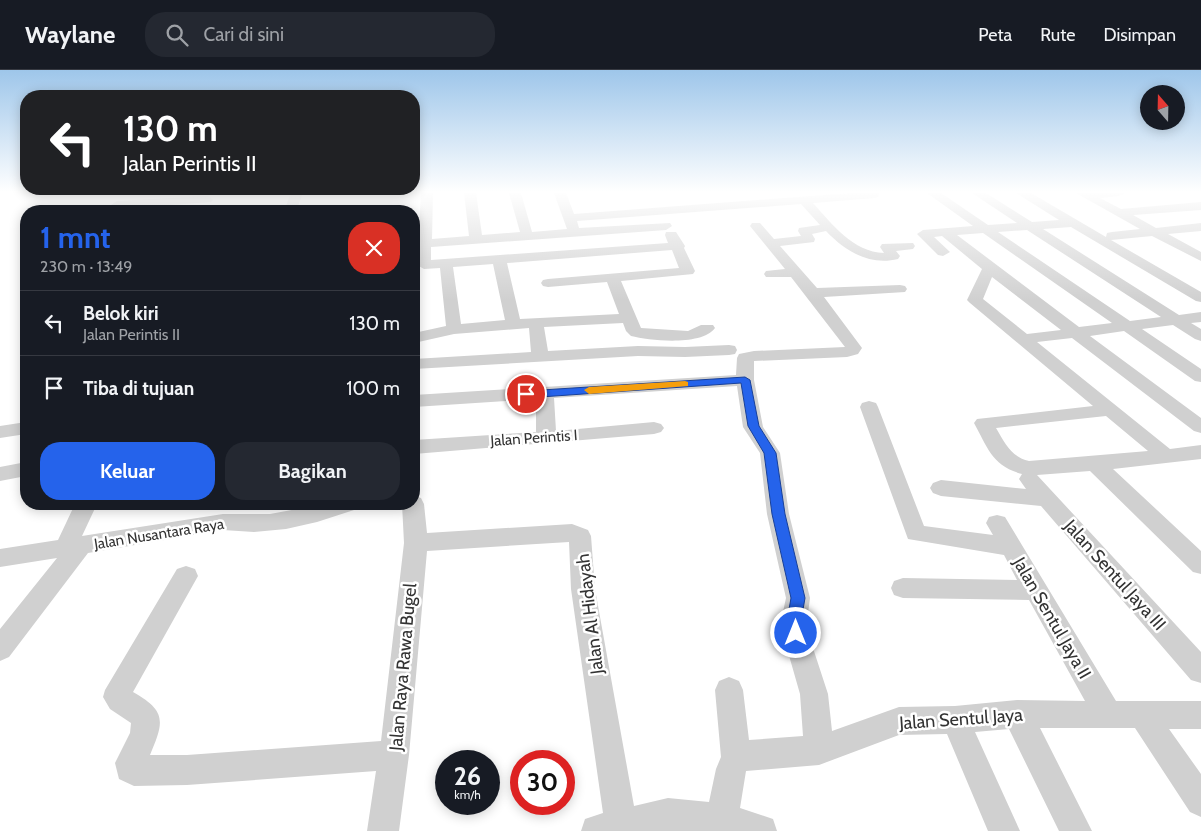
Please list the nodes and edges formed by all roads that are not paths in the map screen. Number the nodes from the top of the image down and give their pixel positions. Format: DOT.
graph roads {
  1 [pos="427,229"];
  2 [pos="475,229"];
  3 [pos="525,229"];
  4 [pos="573,229"];
  5 [pos="627,229"];
  6 [pos="668,229"];
  7 [pos="758,229"];
  8 [pos="820,229"];
  9 [pos="832,229"];
  10 [pos="1002,229"];
  11 [pos="1034,229"];
  12 [pos="1082,229"];
  13 [pos="1099,229"];
  14 [pos="1146,229"];
  15 [pos="1186,229"];
  16 [pos="985,230"];
  17 [pos="574,232"];
  18 [pos="945,232"];
  19 [pos="1152,232"];
  20 [pos="527,236"];
  21 [pos="1112,236"];
  22 [pos="476,240"];
  23 [pos="426,243"];
  24 [pos="770,243"];
  25 [pos="678,246"];
  26 [pos="908,246"];
  27 [pos="943,252"];
  28 [pos="580,253"];
  29 [pos="1198,253"];
  30 [pos="499,260"];
  31 [pos="446,264"];
  32 [pos="989,268"];
  33 [pos="795,272"];
  34 [pos="771,274"];
  35 [pos="613,278"];
  36 [pos="587,280"];
  37 [pos="548,284"];
  38 [pos="1201,287"];
  39 [pos="900,289"];
  40 [pos="813,293"];
  41 [pos="1201,298"];
  42 [pos="1201,317"];
  43 [pos="629,318"];
  44 [pos="1176,320"];
  45 [pos="537,323"];
  46 [pos="508,324"];
  47 [pos="1126,326"];
  48 [pos="482,327"];
  49 [pos="708,328"];
  50 [pos="454,329"];
  51 [pos="1075,333"];
  52 [pos="1201,336"];
  53 [pos="420,337"];
  54 [pos="1025,339"];
  55 [pos="729,350"];
  56 [pos="540,356"];
  57 [pos="486,360"];
  58 [pos="420,364"];
  59 [pos="1201,378"];
  60 [pos="745,380"];
  61 [pos="545,393"];
  62 [pos="420,401"];
  63 [pos="869,407"];
  64 [pos="1110,410"];
  65 [pos="1201,427"];
  66 [pos="654,428"];
  67 [pos="20,429"];
  68 [pos="0,432"];
  69 [pos="546,438"];
  70 [pos="420,446"];
  71 [pos="1201,452"];
  72 [pos="1165,455"];
  73 [pos="1095,464"];
  74 [pos="20,470"];
  75 [pos="0,474"];
  76 [pos="1029,479"];
  77 [pos="941,488"];
  78 [pos="1048,499"];
  79 [pos="84,510"];
  80 [pos="331,510"];
  81 [pos="413,510"];
  82 [pos="997,523"];
  83 [pos="416,543"];
  84 [pos="73,546"];
  85 [pos="1011,547"];
  86 [pos="0,558"];
  87 [pos="1201,565"];
  88 [pos="186,576"];
  89 [pos="902,588"];
  90 [pos="1035,590"];
  91 [pos="0,649"];
  92 [pos="1201,671"];
  93 [pos="729,690"];
  94 [pos="1017,714"];
  95 [pos="1108,714"];
  96 [pos="1201,715"];
  97 [pos="1143,716"];
  98 [pos="955,720"];
  99 [pos="819,750"];
  100 [pos="394,755"];
  101 [pos="736,759"];
  102 [pos="1201,801"];
  103 [pos="722,819"];
  104 [pos="609,828"];
  105 [pos="383,831"];
  106 [pos="761,831"];
  107 [pos="1004,831"];
  108 [pos="1076,831"];
  1 -- 23 [label="street"];
  2 -- 22 [label="street"];
  3 -- 20 [label="street"];
  4 -- 17 [label="street"];
  5 -- 17 [label="street"];
  6 -- 25 [label="street"];
  7 -- 24 [label="street"];
  8 -- 24 [label="street"];
  9 -- 26 [label="street"];
  10 -- 16 [label="street"];
  11 -- 44 [label="street"];
  12 -- 41 [label="street"];
  13 -- 21 [label="street"];
  14 -- 19 [label="street"];
  15 -- 19 [label="street"];
  16 -- 18 [label="street"];
  16 -- 47 [label="street"];
  17 -- 20 [label="street"];
  17 -- 28 [label="street"];
  18 -- 27 [label="street"];
  18 -- 32 [label="street"];
  19 -- 21 [label="street"];
  19 -- 29 [label="street"];
  20 -- 22 [label="street"];
  21 -- 38 [label="street"];
  22 -- 23 [label="street"];
  23 -- 31 [label="street"];
  24 -- 33 [label="street"];
  25 -- 28 [label="street"];
  25 -- 35 [label="street"];
  28 -- 30 [label="street"];
  28 -- 36 [label="street"];
  30 -- 31 [label="street"];
  30 -- 46 [label="street"];
  31 -- 50 [label="street"];
  32 -- 51 [label="street"];
  32 -- 54 [label="street"];
  33 -- 34 [label="street"];
  33 -- 40 [label="street"];
  35 -- 36 [label="street"];
  35 -- 43 [label="street"];
  36 -- 37 [label="street"];
  39 -- 40 [label="street"];
  40 -- 60 [label="street"];
  42 -- 44 [label="street"];
  43 -- 45 [label="street"];
  43 -- 49 [label="street"];
  44 -- 47 [label="street"];
  44 -- 52 [label="street"];
  45 -- 46 [label="street"];
  45 -- 56 [label="street"];
  46 -- 48 [label="street"];
  47 -- 51 [label="street"];
  47 -- 59 [label="street"];
  48 -- 50 [label="street"];
  48 -- 57 [label="street"];
  50 -- 53 [label="street"];
  51 -- 54 [label="street"];
  51 -- 65 [label="street"];
  54 -- 64 [label="street"];
  55 -- 56 [label="street"];
  56 -- 57 [label="street"];
  57 -- 58 [label="street"];
  60 -- 61 [label="street"];
  60 -- 99 [label="street"];
  61 -- 62 [label="street"];
  61 -- 69 [label="street"];
  63 -- 85 [label="street"];
  64 -- 72 [label="street"];
  64 -- 73 [label="street"];
  66 -- 69 [label="street, Jalan Perintis I"];
  67 -- 68 [label="street"];
  69 -- 70 [label="street, Jalan Perintis I"];
  71 -- 72 [label="street"];
  72 -- 73 [label="street"];
  73 -- 87 [label="street"];
  74 -- 75 [label="street"];
  76 -- 78 [label="street, Jalan Sentul Jaya III"];
  77 -- 78 [label="street"];
  78 -- 92 [label="street, Jalan Sentul Jaya III"];
  79 -- 84 [label="street"];
  80 -- 84 [label="street, Jalan Nusantara Raya"];
  81 -- 83 [label="street, Jalan Raya Rawa Bugel"];
  82 -- 85 [label="street, Jalan Sentul Jaya II"];
  83 -- 100 [label="street, Jalan Raya Rawa Bugel"];
  83 -- 104 [label="street, Jalan Al Hidayah"];
  84 -- 86 [label="street, Jalan Nusantara Raya"];
  84 -- 91 [label="street"];
  85 -- 90 [label="street, Jalan Sentul Jaya II"];
  88 -- 100 [label="street"];
  89 -- 90 [label="street"];
  90 -- 95 [label="street, Jalan Sentul Jaya II"];
  93 -- 101 [label="street"];
  94 -- 95 [label="street, Jalan Sentul Jaya"];
  94 -- 98 [label="street, Jalan Sentul Jaya"];
  94 -- 108 [label="street"];
  95 -- 97 [label="street, Jalan Sentul Jaya"];
  96 -- 97 [label="street, Jalan Sentul Jaya"];
  97 -- 102 [label="street"];
  98 -- 99 [label="street, Jalan Sentul Jaya"];
  98 -- 107 [label="street"];
  99 -- 101 [label="street, Jalan Sentul Jaya"];
  100 -- 105 [label="street, Jalan Raya Rawa Bugel"];
  101 -- 103 [label="street"];
  103 -- 104 [label="street"];
  103 -- 106 [label="street"];
}
